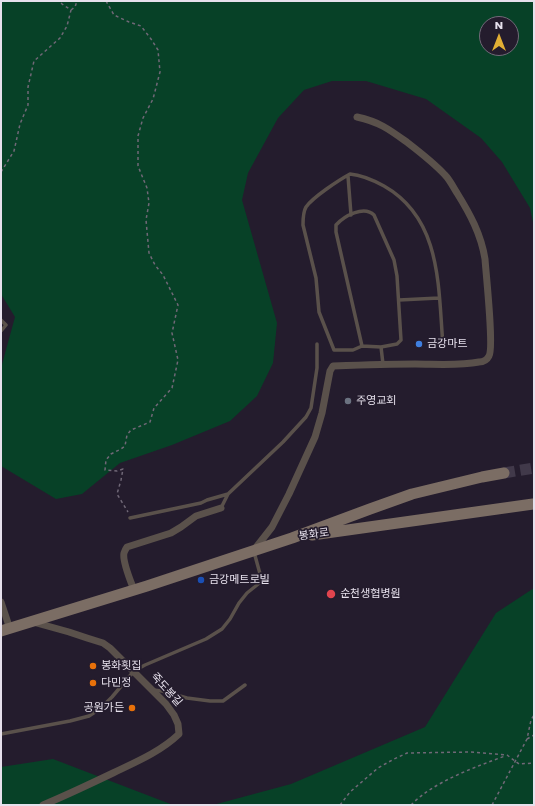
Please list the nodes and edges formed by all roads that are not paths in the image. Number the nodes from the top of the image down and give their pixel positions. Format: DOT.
graph roads {
  1 [pos="357,117"];
  2 [pos="348,176"];
  3 [pos="351,214"];
  4 [pos="439,298"];
  5 [pos="399,300"];
  6 [pos="1,320"];
  7 [pos="1,331"];
  8 [pos="317,344"];
  9 [pos="443,345"];
  10 [pos="362,346"];
  11 [pos="381,347"];
  12 [pos="383,364"];
  13 [pos="504,473"];
  14 [pos="228,494"];
  15 [pos="533,504"];
  16 [pos="221,508"];
  17 [pos="131,518"];
  18 [pos="292,538"];
  19 [pos="254,551"];
  20 [pos="134,590"];
  21 [pos="1,602"];
  22 [pos="33,622"];
  23 [pos="5,630"];
  24 [pos="134,672"];
  25 [pos="245,685"];
  26 [pos="152,690"];
  27 [pos="1,734"];
  28 [pos="43,805"];
  1 -- 12 [label="street"];
  2 -- 3 [label="lane"];
  2 -- 4 [label="lane"];
  2 -- 10 [label="lane"];
  3 -- 5 [label="lane"];
  3 -- 10 [label="lane"];
  4 -- 5 [label="lane"];
  4 -- 9 [label="lane"];
  5 -- 11 [label="lane"];
  6 -- 7 [label="lane"];
  8 -- 14 [label="lane"];
  10 -- 11 [label="lane"];
  11 -- 12 [label="lane"];
  12 -- 19 [label="street"];
  13 -- 18 [label="main road, 봉화로"];
  14 -- 16 [label="lane"];
  14 -- 17 [label="lane"];
  15 -- 18 [label="main road, 봉화로"];
  16 -- 20 [label="street"];
  18 -- 19 [label="main road"];
  19 -- 20 [label="main road"];
  19 -- 24 [label="lane"];
  20 -- 22 [label="main road"];
  21 -- 23 [label="street"];
  22 -- 23 [label="main road"];
  22 -- 24 [label="street, 죽도봉길"];
  24 -- 26 [label="street, 죽도봉길"];
  24 -- 27 [label="lane"];
  25 -- 26 [label="lane"];
  26 -- 28 [label="street, 죽도봉길"];
}
